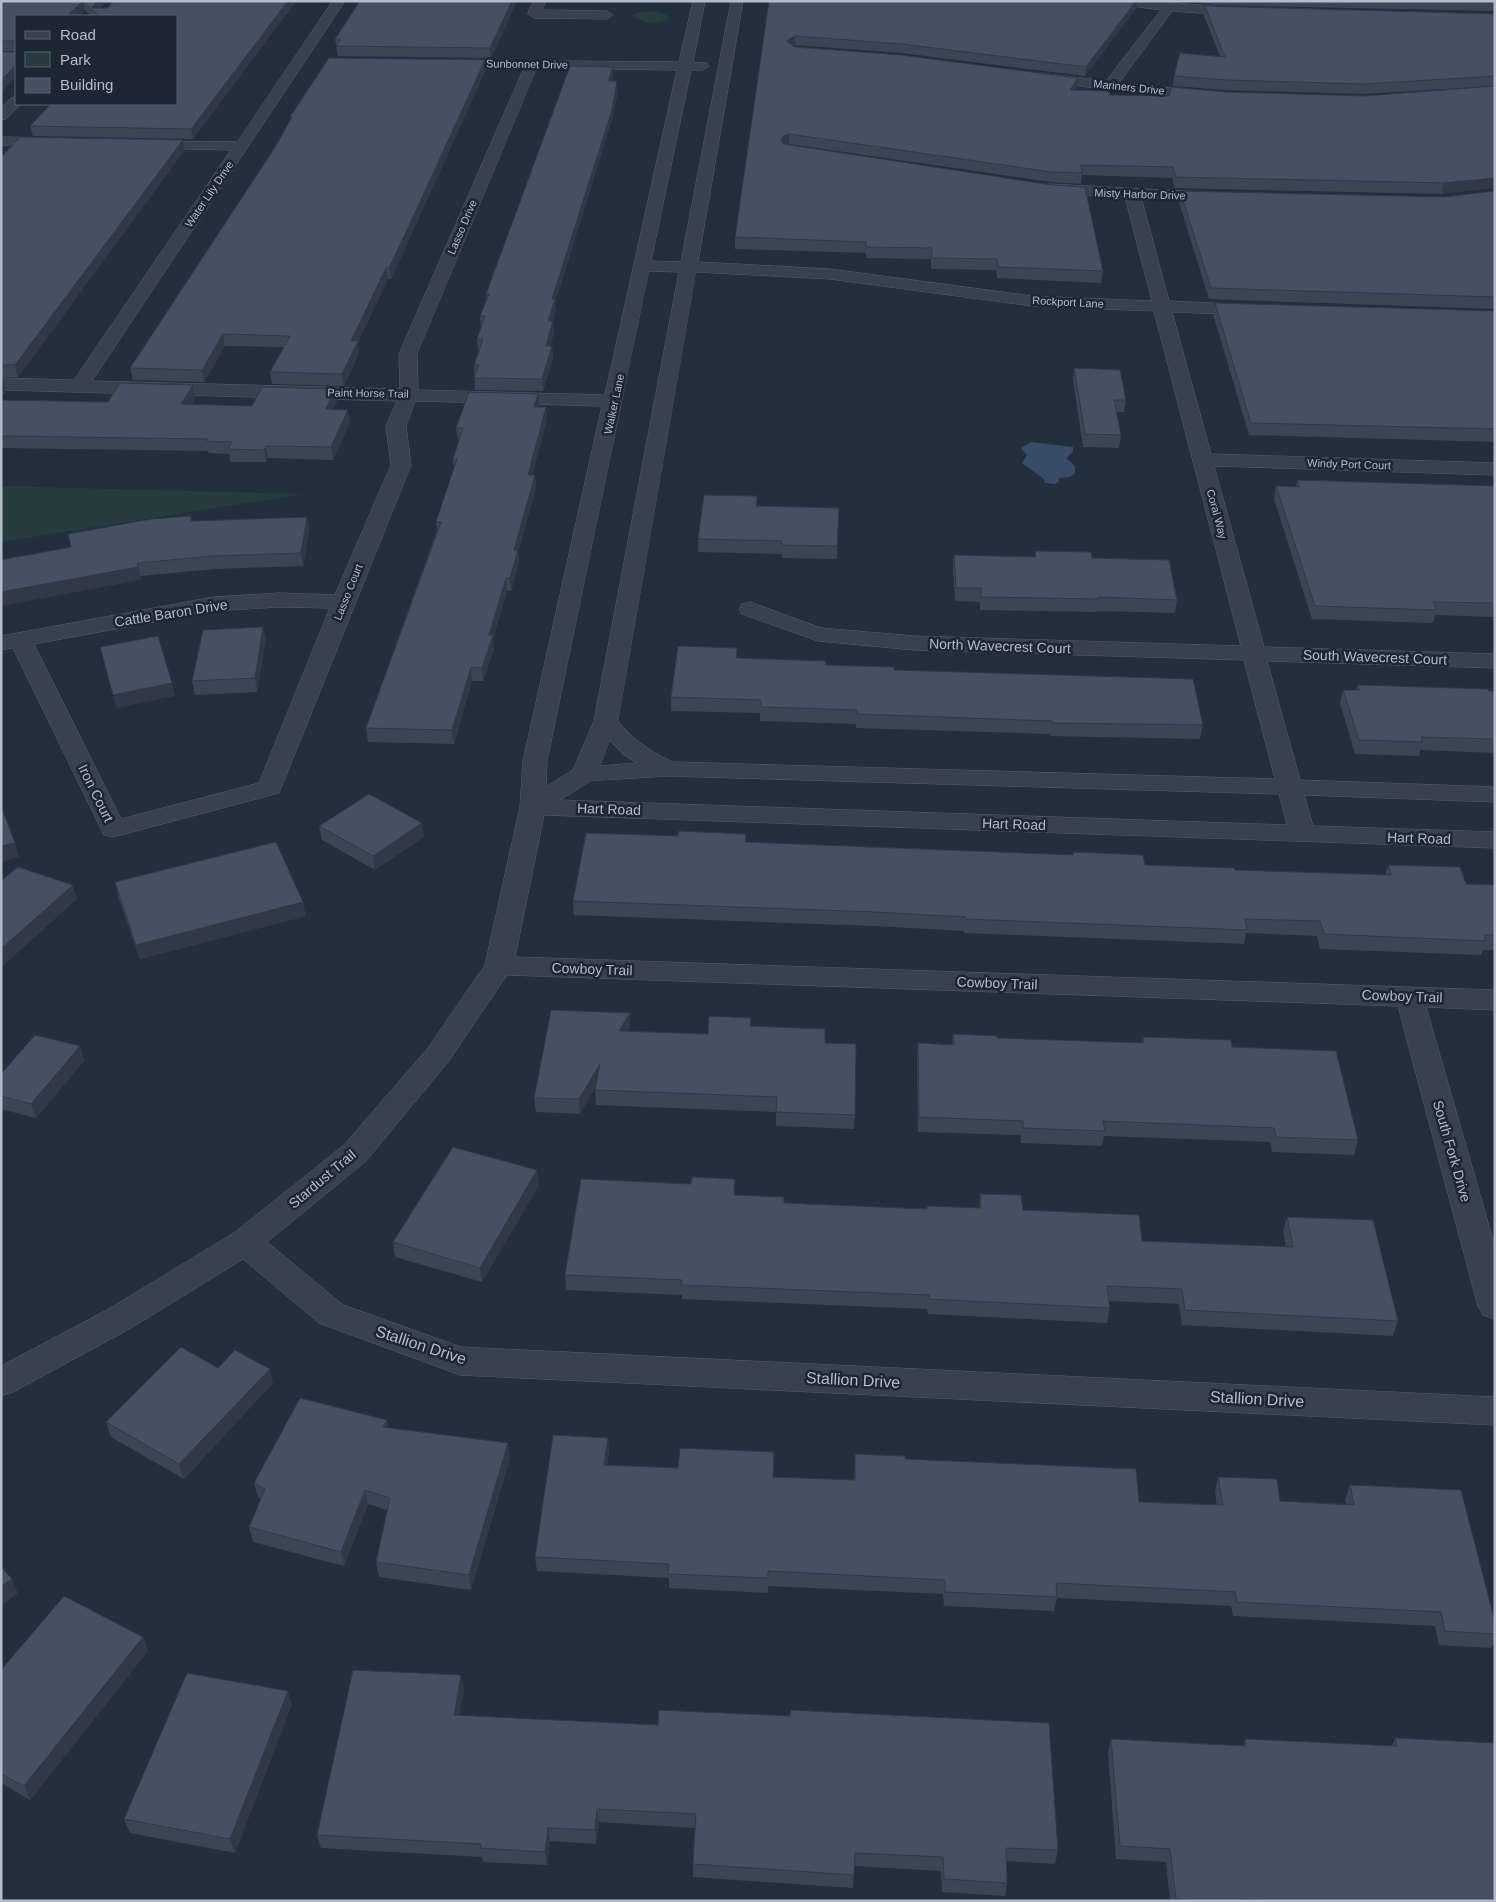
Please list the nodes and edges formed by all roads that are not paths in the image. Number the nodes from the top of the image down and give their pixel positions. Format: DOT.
graph roads {
  1 [pos="339,1"];
  2 [pos="540,1"];
  3 [pos="699,1"];
  4 [pos="725,1"];
  5 [pos="737,1"];
  6 [pos="1124,1"];
  7 [pos="1169,7"];
  8 [pos="1255,12"];
  9 [pos="607,15"];
  10 [pos="733,22"];
  11 [pos="299,61"];
  12 [pos="318,61"];
  13 [pos="435,62"];
  14 [pos="532,64"];
  15 [pos="685,66"];
  16 [pos="719,66"];
  17 [pos="1024,75"];
  18 [pos="1110,86"];
  19 [pos="1224,96"];
  20 [pos="15,102"];
  21 [pos="1,116"];
  22 [pos="1,141"];
  23 [pos="68,142"];
  24 [pos="126,144"];
  25 [pos="241,146"];
  26 [pos="1032,186"];
  27 [pos="1132,194"];
  28 [pos="1228,196"];
  29 [pos="657,199"];
  30 [pos="652,266"];
  31 [pos="688,266"];
  32 [pos="1162,307"];
  33 [pos="1270,310"];
  34 [pos="1,384"];
  35 [pos="79,386"];
  36 [pos="410,394"];
  37 [pos="614,401"];
  38 [pos="1203,460"];
  39 [pos="1495,468"];
  40 [pos="343,602"];
  41 [pos="750,610"];
  42 [pos="11,641"];
  43 [pos="1254,653"];
  44 [pos="1495,660"];
  45 [pos="606,721"];
  46 [pos="668,769"];
  47 [pos="584,774"];
  48 [pos="1290,787"];
  49 [pos="270,788"];
  50 [pos="1495,795"];
  51 [pos="533,807"];
  52 [pos="1302,834"];
  53 [pos="1495,840"];
  54 [pos="499,966"];
  55 [pos="1409,996"];
  56 [pos="1495,1000"];
  57 [pos="245,1242"];
  58 [pos="1495,1306"];
  59 [pos="1,1382"];
  60 [pos="1495,1411"];
  1 -- 11 [label="street, Water Lily Drive"];
  2 -- 9 [label="street"];
  3 -- 15 [label="street, Walker Lane"];
  4 -- 10 [label="street"];
  5 -- 10 [label="street"];
  6 -- 7 [label="street"];
  7 -- 8 [label="street"];
  7 -- 18 [label="street"];
  10 -- 16 [label="street"];
  11 -- 12 [label="street"];
  11 -- 25 [label="street, Water Lily Drive"];
  13 -- 14 [label="street, Sunbonnet Drive"];
  14 -- 15 [label="street, Sunbonnet Drive"];
  14 -- 36 [label="street, Lasso Drive"];
  15 -- 16 [label="street, Sunbonnet Drive"];
  15 -- 29 [label="street, Walker Lane"];
  16 -- 31 [label="street"];
  17 -- 18 [label="street, Mariners Drive"];
  18 -- 19 [label="street, Mariners Drive"];
  20 -- 21 [label="street"];
  22 -- 23 [label="street"];
  24 -- 25 [label="street"];
  25 -- 35 [label="street, Water Lily Drive"];
  26 -- 27 [label="street, Misty Harbor Drive"];
  27 -- 28 [label="street, Misty Harbor Drive"];
  27 -- 32 [label="street, Coral Way"];
  29 -- 30 [label="street, Walker Lane"];
  29 -- 30 [label="street"];
  30 -- 31 [label="street, Rockport Lane"];
  30 -- 37 [label="street, Walker Lane"];
  31 -- 32 [label="street, Rockport Lane"];
  31 -- 45 [label="street"];
  32 -- 33 [label="street, Rockport Lane"];
  32 -- 38 [label="street, Coral Way"];
  34 -- 35 [label="street, Paint Horse Trail"];
  35 -- 36 [label="street, Paint Horse Trail"];
  36 -- 37 [label="street, Paint Horse Trail"];
  36 -- 40 [label="street, Lasso Court"];
  37 -- 51 [label="street, Walker Lane"];
  38 -- 39 [label="street, Windy Port Court"];
  38 -- 43 [label="street, Coral Way"];
  40 -- 42 [label="street, Cattle Baron Drive"];
  40 -- 49 [label="street, Lasso Court"];
  41 -- 43 [label="street, North Wavecrest Court"];
  42 -- 49 [label="street, Iron Court"];
  43 -- 44 [label="street, South Wavecrest Court"];
  43 -- 48 [label="street, Coral Way"];
  45 -- 46 [label="street"];
  45 -- 47 [label="street"];
  46 -- 47 [label="street"];
  46 -- 48 [label="street"];
  47 -- 51 [label="street"];
  48 -- 50 [label="street"];
  48 -- 52 [label="street, Coral Way"];
  51 -- 52 [label="street, Hart Road"];
  51 -- 54 [label="street, Stardust Trail"];
  52 -- 53 [label="street, Hart Road"];
  54 -- 55 [label="street, Cowboy Trail"];
  54 -- 57 [label="street, Stardust Trail"];
  55 -- 56 [label="street, Cowboy Trail"];
  55 -- 58 [label="street, South Fork Drive"];
  57 -- 59 [label="street, Stardust Trail"];
  57 -- 60 [label="street, Stallion Drive"];
}
